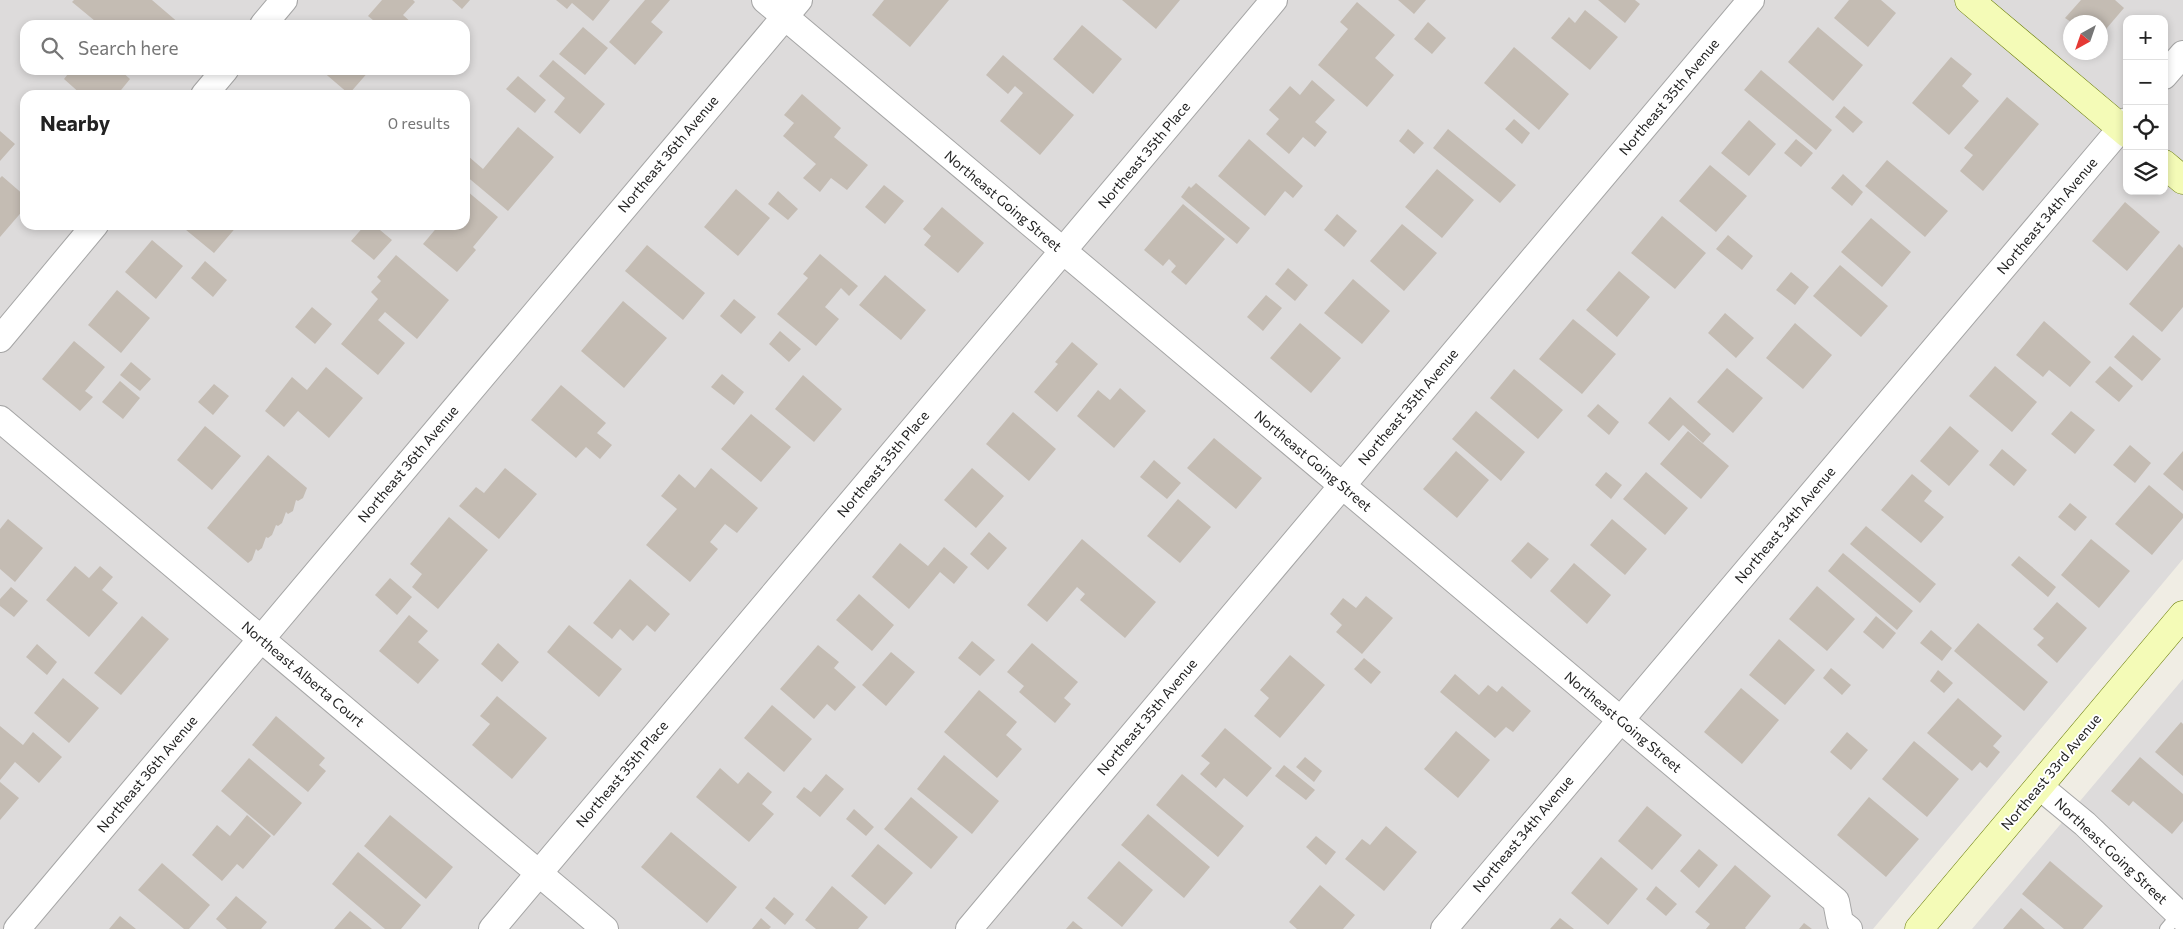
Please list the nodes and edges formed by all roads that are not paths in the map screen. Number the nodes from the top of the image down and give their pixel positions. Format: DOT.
graph roads {
  1 [pos="284,0"];
  2 [pos="765,0"];
  3 [pos="1274,0"];
  4 [pos="1751,0"];
  5 [pos="1969,0"];
  6 [pos="792,8"];
  7 [pos="267,20"];
  8 [pos="2183,54"];
  9 [pos="2168,71"];
  10 [pos="221,75"];
  11 [pos="208,90"];
  12 [pos="2123,125"];
  13 [pos="2123,129"];
  14 [pos="2168,167"];
  15 [pos="2183,180"];
  16 [pos="91,230"];
  17 [pos="1063,251"];
  18 [pos="0,339"];
  19 [pos="0,418"];
  20 [pos="1342,485"];
  21 [pos="2183,615"];
  22 [pos="261,639"];
  23 [pos="1620,719"];
  24 [pos="2039,786"];
  25 [pos="539,873"];
  26 [pos="2178,917"];
  27 [pos="17,929"];
  28 [pos="492,929"];
  29 [pos="606,929"];
  30 [pos="969,929"];
  31 [pos="1444,929"];
  32 [pos="1848,929"];
  33 [pos="1919,929"];
  1 -- 7 [label="street"];
  2 -- 6 [label="street, Northeast Going Street"];
  3 -- 17 [label="street, Northeast 35th Place"];
  4 -- 20 [label="street, Northeast 35th Avenue"];
  5 -- 12 [label="main road"];
  6 -- 17 [label="street, Northeast Going Street"];
  6 -- 22 [label="street, Northeast 36th Avenue"];
  8 -- 9 [label="street"];
  10 -- 11 [label="street"];
  13 -- 23 [label="street, Northeast 34th Avenue"];
  14 -- 15 [label="main road"];
  16 -- 18 [label="street"];
  17 -- 20 [label="street, Northeast Going Street"];
  17 -- 25 [label="street, Northeast 35th Place"];
  19 -- 22 [label="street, Northeast Alberta Court"];
  20 -- 23 [label="street, Northeast Going Street"];
  20 -- 30 [label="street, Northeast 35th Avenue"];
  21 -- 24 [label="main road, Northeast 33rd Avenue"];
  22 -- 25 [label="street, Northeast Alberta Court"];
  22 -- 27 [label="street, Northeast 36th Avenue"];
  23 -- 31 [label="street, Northeast 34th Avenue"];
  23 -- 32 [label="street, Northeast Going Street"];
  24 -- 26 [label="street, Northeast Going Street"];
  24 -- 33 [label="main road, Northeast 33rd Avenue"];
  25 -- 28 [label="street, Northeast 35th Place"];
  25 -- 29 [label="street, Northeast Alberta Court"];
}
